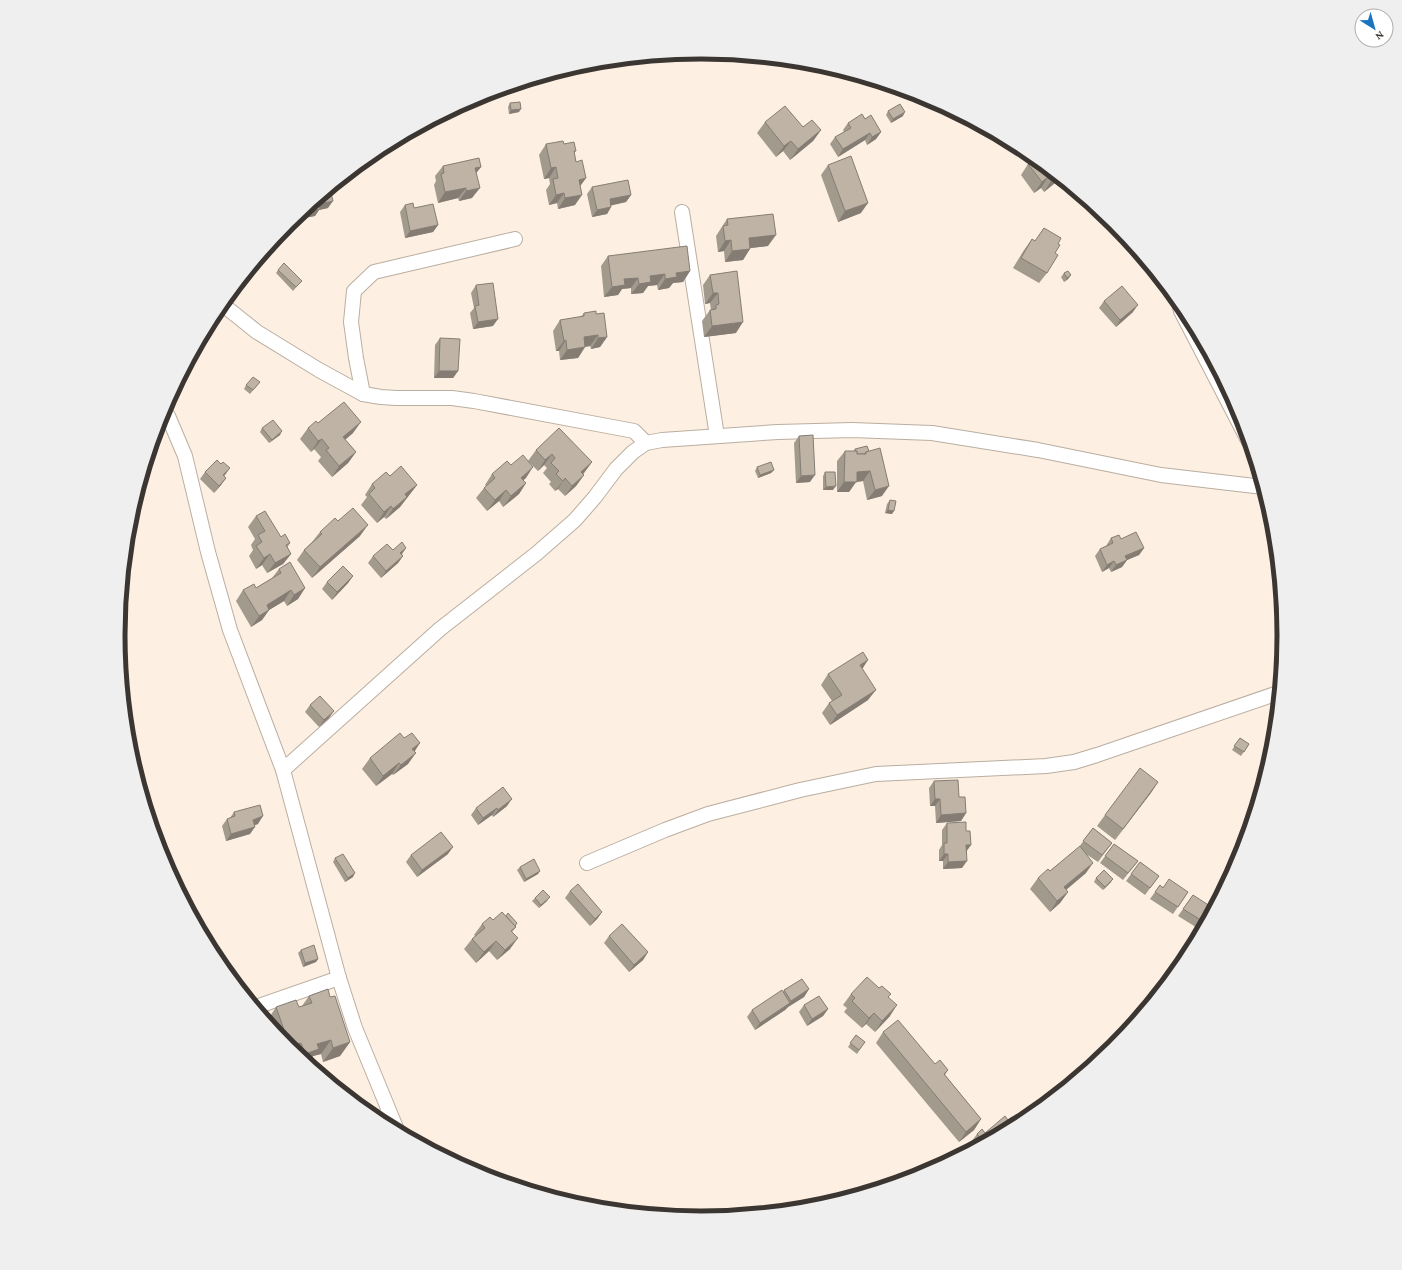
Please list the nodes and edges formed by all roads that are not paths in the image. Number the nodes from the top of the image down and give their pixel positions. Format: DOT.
graph roads {
  1 [pos="682,212"];
  2 [pos="515,239"];
  3 [pos="227,308"];
  4 [pos="1198,344"];
  5 [pos="1224,393"];
  6 [pos="363,394"];
  7 [pos="168,417"];
  8 [pos="717,436"];
  9 [pos="646,443"];
  10 [pos="1257,486"];
  11 [pos="1274,694"];
  12 [pos="283,770"];
  13 [pos="587,863"];
  14 [pos="339,978"];
  15 [pos="260,1006"];
  16 [pos="382,1115"];
  1 -- 8 [label="street"];
  2 -- 6 [label="street"];
  3 -- 6 [label="street"];
  4 -- 5 [label="street"];
  6 -- 9 [label="street"];
  7 -- 12 [label="street"];
  8 -- 9 [label="street"];
  8 -- 10 [label="street"];
  9 -- 12 [label="street"];
  11 -- 13 [label="street"];
  12 -- 14 [label="street"];
  14 -- 15 [label="street"];
  14 -- 16 [label="street"];
}
